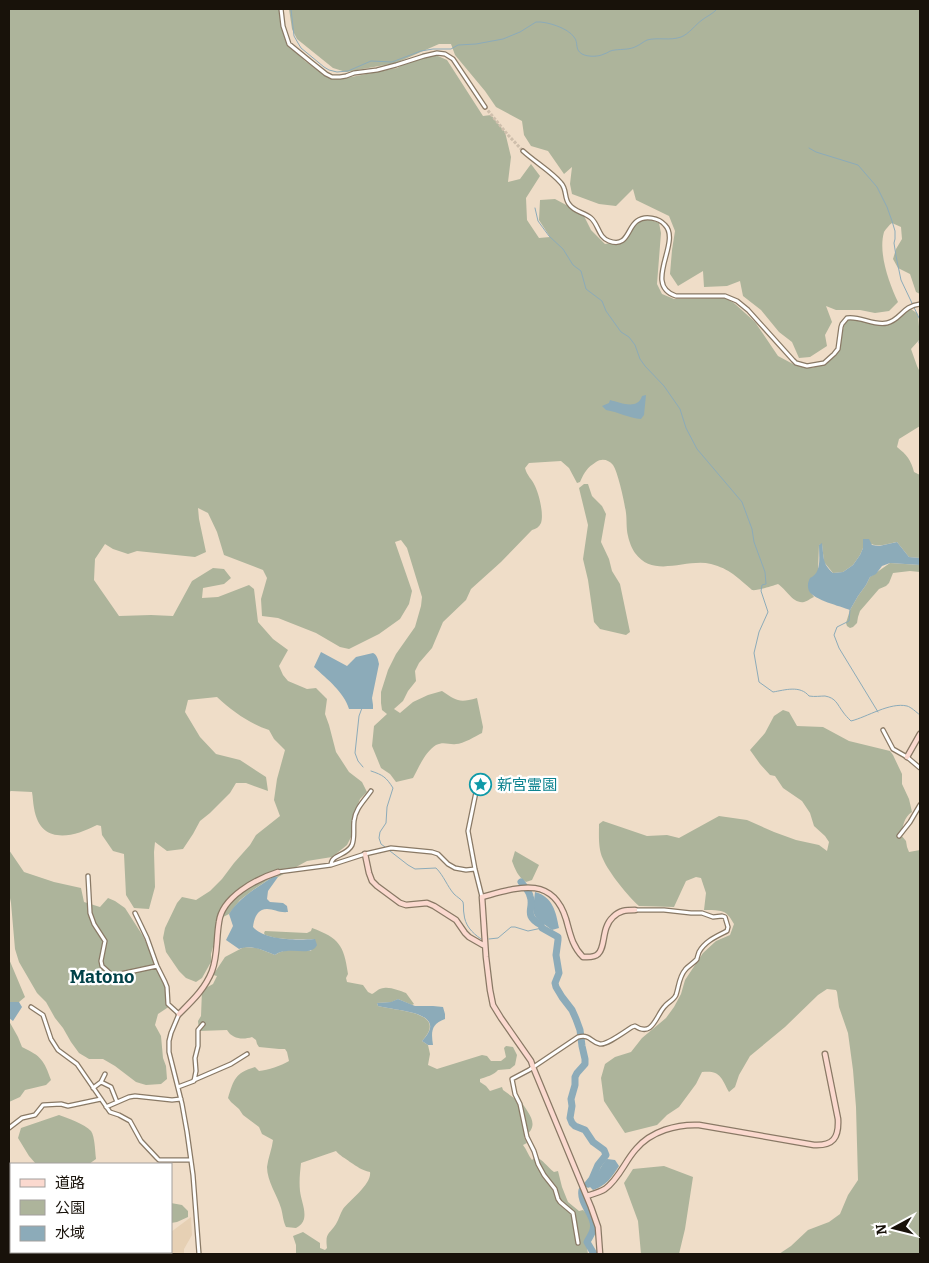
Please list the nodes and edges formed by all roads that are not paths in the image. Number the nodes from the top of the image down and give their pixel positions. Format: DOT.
graph roads {
  1 [pos="281,9"];
  2 [pos="485,107"];
  3 [pos="523,151"];
  4 [pos="920,304"];
  5 [pos="883,730"];
  6 [pos="920,734"];
  7 [pos="907,757"];
  8 [pos="920,768"];
  9 [pos="482,784"];
  10 [pos="371,791"];
  11 [pos="920,805"];
  12 [pos="899,836"];
  13 [pos="365,854"];
  14 [pos="330,865"];
  15 [pos="475,869"];
  16 [pos="278,872"];
  17 [pos="88,876"];
  18 [pos="482,897"];
  19 [pos="635,910"];
  20 [pos="135,913"];
  21 [pos="485,945"];
  22 [pos="157,966"];
  23 [pos="31,1007"];
  24 [pos="180,1014"];
  25 [pos="203,1024"];
  26 [pos="247,1054"];
  27 [pos="825,1054"];
  28 [pos="534,1067"];
  29 [pos="105,1074"];
  30 [pos="194,1081"];
  31 [pos="101,1082"];
  32 [pos="178,1087"];
  33 [pos="93,1088"];
  34 [pos="101,1098"];
  35 [pos="180,1100"];
  36 [pos="117,1102"];
  37 [pos="106,1107"];
  38 [pos="9,1128"];
  39 [pos="191,1160"];
  40 [pos="587,1196"];
  41 [pos="578,1243"];
  42 [pos="199,1254"];
  43 [pos="600,1254"];
  1 -- 2 [label="street"];
  3 -- 4 [label="street"];
  5 -- 7 [label="street"];
  6 -- 7 [label="street"];
  7 -- 8 [label="street"];
  9 -- 15 [label="street"];
  10 -- 14 [label="street"];
  11 -- 12 [label="street"];
  13 -- 14 [label="street"];
  13 -- 15 [label="street"];
  13 -- 21 [label="street"];
  14 -- 16 [label="street"];
  15 -- 18 [label="street"];
  16 -- 24 [label="street"];
  17 -- 22 [label="street"];
  18 -- 19 [label="street"];
  18 -- 21 [label="street"];
  19 -- 28 [label="street"];
  20 -- 22 [label="street"];
  21 -- 28 [label="street"];
  22 -- 24 [label="street"];
  23 -- 33 [label="street"];
  24 -- 32 [label="street"];
  25 -- 30 [label="street"];
  26 -- 30 [label="street"];
  27 -- 40 [label="street"];
  28 -- 40 [label="street"];
  28 -- 41 [label="street"];
  29 -- 31 [label="street"];
  30 -- 32 [label="street"];
  31 -- 33 [label="street"];
  31 -- 36 [label="street"];
  32 -- 35 [label="street"];
  33 -- 34 [label="street"];
  34 -- 37 [label="street"];
  34 -- 38 [label="street"];
  35 -- 36 [label="street"];
  35 -- 39 [label="street"];
  36 -- 37 [label="street"];
  37 -- 39 [label="street"];
  39 -- 42 [label="street"];
  40 -- 43 [label="street"];
}
